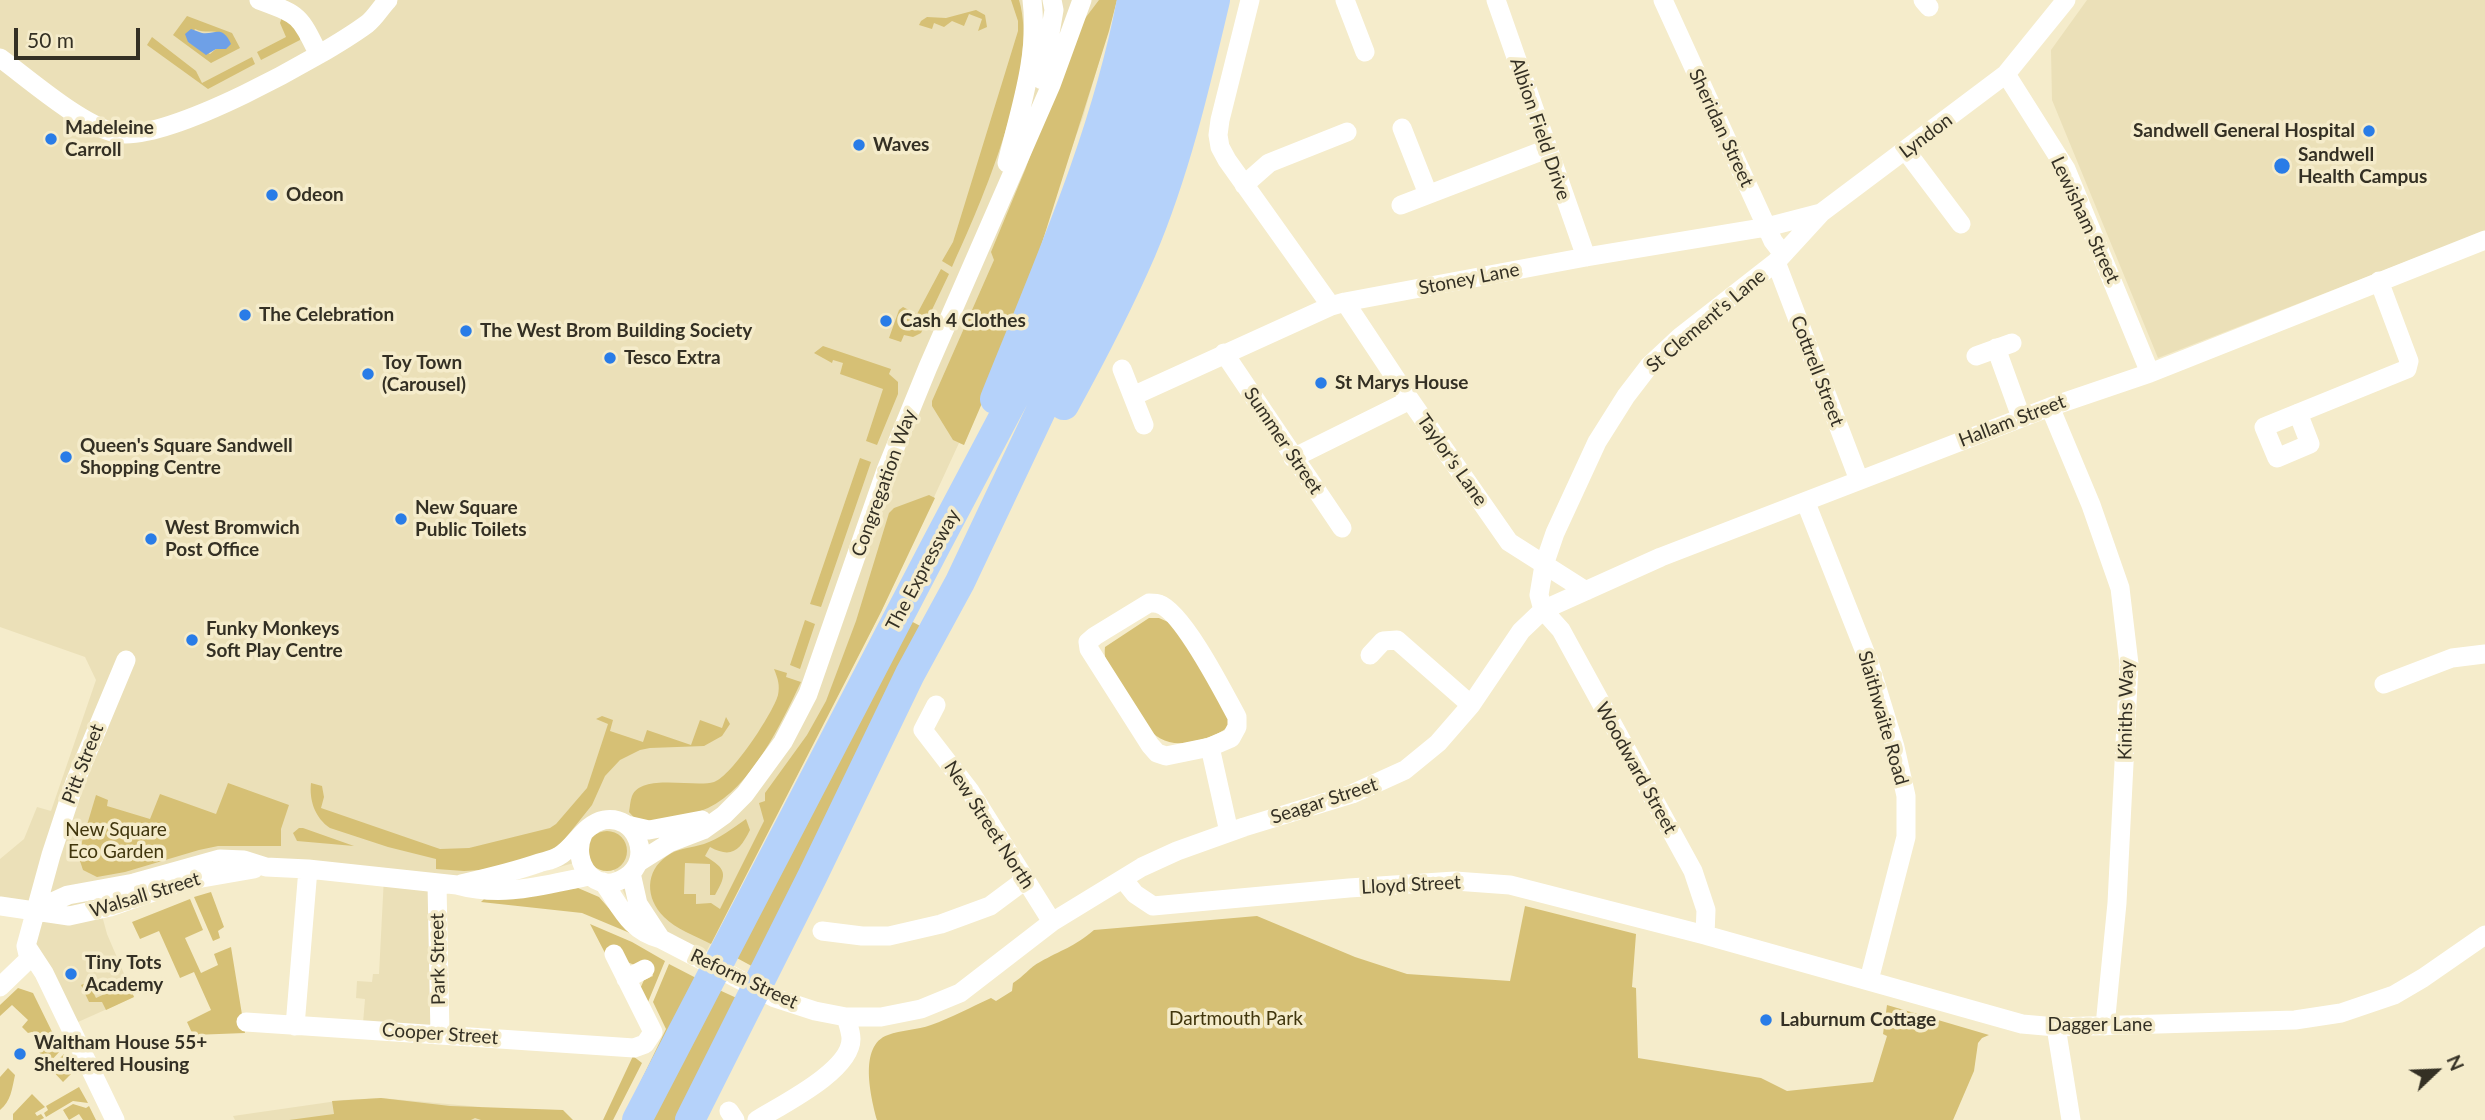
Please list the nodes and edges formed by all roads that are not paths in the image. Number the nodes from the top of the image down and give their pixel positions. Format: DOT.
graph roads {
  1 [pos="259,0"];
  2 [pos="1032,0"];
  3 [pos="1052,0"];
  4 [pos="1062,0"];
  5 [pos="1080,0"];
  6 [pos="1132,0"];
  7 [pos="1160,0"];
  8 [pos="1188,0"];
  9 [pos="1215,0"];
  10 [pos="1250,0"];
  11 [pos="1345,0"];
  12 [pos="1496,0"];
  13 [pos="1663,0"];
  14 [pos="2066,0"];
  15 [pos="387,1"];
  16 [pos="1364,52"];
  17 [pos="318,53"];
  18 [pos="0,58"];
  19 [pos="2006,74"];
  20 [pos="1402,128"];
  21 [pos="1028,139"];
  22 [pos="1343,140"];
  23 [pos="1547,149"];
  24 [pos="1906,150"];
  25 [pos="1244,185"];
  26 [pos="1428,194"];
  27 [pos="998,205"];
  28 [pos="1401,205"];
  29 [pos="1821,213"];
  30 [pos="1961,223"];
  31 [pos="1767,227"];
  32 [pos="2485,240"];
  33 [pos="1586,257"];
  34 [pos="1780,258"];
  35 [pos="2379,281"];
  36 [pos="1338,304"];
  37 [pos="1224,354"];
  38 [pos="1976,356"];
  39 [pos="1122,369"];
  40 [pos="2150,373"];
  41 [pos="1133,396"];
  42 [pos="1410,400"];
  43 [pos="2050,407"];
  44 [pos="2298,413"];
  45 [pos="2021,417"];
  46 [pos="1144,425"];
  47 [pos="1293,458"];
  48 [pos="1859,480"];
  49 [pos="1806,503"];
  50 [pos="1342,528"];
  51 [pos="936,545"];
  52 [pos="1544,565"];
  53 [pos="960,582"];
  54 [pos="1586,591"];
  55 [pos="1543,610"];
  56 [pos="2485,654"];
  57 [pos="1370,655"];
  58 [pos="126,660"];
  59 [pos="2384,684"];
  60 [pos="936,705"];
  61 [pos="1471,705"];
  62 [pos="1210,747"];
  63 [pos="724,815"];
  64 [pos="627,825"];
  65 [pos="1229,832"];
  66 [pos="583,834"];
  67 [pos="635,868"];
  68 [pos="308,869"];
  69 [pos="597,879"];
  70 [pos="1123,879"];
  71 [pos="1025,880"];
  72 [pos="447,884"];
  73 [pos="0,906"];
  74 [pos="35,910"];
  75 [pos="1052,922"];
  76 [pos="822,930"];
  77 [pos="1705,935"];
  78 [pos="2485,935"];
  79 [pos="661,939"];
  80 [pos="26,946"];
  81 [pos="614,954"];
  82 [pos="0,969"];
  83 [pos="645,969"];
  84 [pos="626,979"];
  85 [pos="1869,980"];
  86 [pos="0,987"];
  87 [pos="846,1017"];
  88 [pos="246,1022"];
  89 [pos="295,1026"];
  90 [pos="2105,1026"];
  91 [pos="2056,1027"];
  92 [pos="440,1035"];
  93 [pos="115,1120"];
  94 [pos="637,1120"];
  95 [pos="690,1120"];
  96 [pos="757,1120"];
  97 [pos="2071,1120"];
  1 -- 17 [label="street"];
  2 -- 27 [label="street"];
  3 -- 21 [label="street, Congregation Way"];
  4 -- 5 [label="street, Congregation Way"];
  5 -- 21 [label="street, Congregation Way"];
  6 -- 51 [label="highway"];
  7 -- 51 [label="highway, The Expressway"];
  8 -- 53 [label="highway, The Expressway"];
  9 -- 53 [label="highway"];
  10 -- 25 [label="street, Taylor's Lane"];
  11 -- 16 [label="street"];
  12 -- 23 [label="street, Albion Field Drive"];
  13 -- 31 [label="street, Sheridan Street"];
  14 -- 19 [label="street, Lyndon"];
  15 -- 17 [label="street"];
  17 -- 18 [label="street"];
  19 -- 24 [label="street, Lyndon"];
  19 -- 40 [label="street, Lewisham Street"];
  20 -- 26 [label="street"];
  21 -- 27 [label="street, Congregation Way"];
  22 -- 25 [label="street"];
  23 -- 26 [label="street"];
  23 -- 33 [label="street, Albion Field Drive"];
  24 -- 29 [label="street, Lyndon"];
  24 -- 30 [label="street"];
  25 -- 36 [label="street, Taylor's Lane"];
  26 -- 28 [label="street"];
  27 -- 63 [label="street, Congregation Way"];
  29 -- 31 [label="street, Stoney Lane"];
  29 -- 34 [label="street, Lyndon"];
  31 -- 33 [label="street, Stoney Lane"];
  31 -- 34 [label="street, Sheridan Street"];
  32 -- 35 [label="street, Hallam Street"];
  33 -- 36 [label="street, Stoney Lane"];
  34 -- 48 [label="street, Cottrell Street"];
  34 -- 52 [label="street, St Clement's Lane"];
  35 -- 40 [label="street, Hallam Street"];
  35 -- 44 [label="street"];
  36 -- 37 [label="street, Stoney Lane"];
  36 -- 42 [label="street, Taylor's Lane"];
  37 -- 41 [label="street, Stoney Lane"];
  37 -- 47 [label="street, Summer Street"];
  38 -- 45 [label="street"];
  39 -- 41 [label="street"];
  40 -- 43 [label="street, Hallam Street"];
  41 -- 46 [label="street"];
  42 -- 47 [label="street"];
  42 -- 52 [label="street, Taylor's Lane"];
  43 -- 45 [label="street, Hallam Street"];
  43 -- 90 [label="street, Kiniths Way"];
  45 -- 48 [label="street, Hallam Street"];
  47 -- 50 [label="street, Summer Street"];
  48 -- 49 [label="street, Hallam Street"];
  49 -- 54 [label="street, Hallam Street"];
  49 -- 85 [label="street, Slaithwaite Road"];
  51 -- 94 [label="highway, The Expressway"];
  52 -- 54 [label="street, Taylor's Lane"];
  52 -- 55 [label="street, St Clement's Lane"];
  53 -- 95 [label="highway, The Expressway"];
  54 -- 55 [label="street, Hallam Street"];
  55 -- 61 [label="street, Seagar Street"];
  55 -- 77 [label="street, Woodward Street"];
  56 -- 59 [label="street"];
  57 -- 61 [label="street"];
  58 -- 74 [label="street, Pitt Street"];
  60 -- 71 [label="street, New Street North"];
  61 -- 65 [label="street, Seagar Street"];
  62 -- 62 [label="street"];
  62 -- 65 [label="street"];
  63 -- 64 [label="street"];
  63 -- 67 [label="street, Congregation Way"];
  64 -- 66 [label="street"];
  64 -- 67 [label="street, Reform Street"];
  65 -- 70 [label="street, Seagar Street"];
  66 -- 69 [label="street, Reform Street"];
  66 -- 72 [label="street"];
  67 -- 69 [label="street"];
  67 -- 79 [label="street, Reform Street"];
  68 -- 72 [label="street"];
  68 -- 74 [label="street, Walsall Street"];
  68 -- 89 [label="street"];
  69 -- 72 [label="street"];
  69 -- 79 [label="street, Reform Street"];
  70 -- 75 [label="street, Seagar Street"];
  70 -- 77 [label="street, Lloyd Street"];
  71 -- 75 [label="street, New Street North"];
  71 -- 76 [label="street"];
  72 -- 92 [label="street, Park Street"];
  73 -- 74 [label="street, Walsall Street"];
  74 -- 80 [label="street, Pitt Street"];
  75 -- 87 [label="street, Reform Street"];
  77 -- 85 [label="street, Dagger Lane"];
  78 -- 90 [label="street, Dagger Lane"];
  79 -- 87 [label="street, Reform Street"];
  80 -- 82 [label="street"];
  80 -- 86 [label="street, Pitt Street"];
  80 -- 93 [label="street"];
  81 -- 84 [label="street"];
  83 -- 84 [label="street"];
  84 -- 92 [label="street, Cooper Street"];
  85 -- 91 [label="street, Dagger Lane"];
  87 -- 96 [label="street"];
  88 -- 89 [label="street, Cooper Street"];
  89 -- 92 [label="street, Cooper Street"];
  90 -- 91 [label="street, Dagger Lane"];
  91 -- 97 [label="street"];
}
